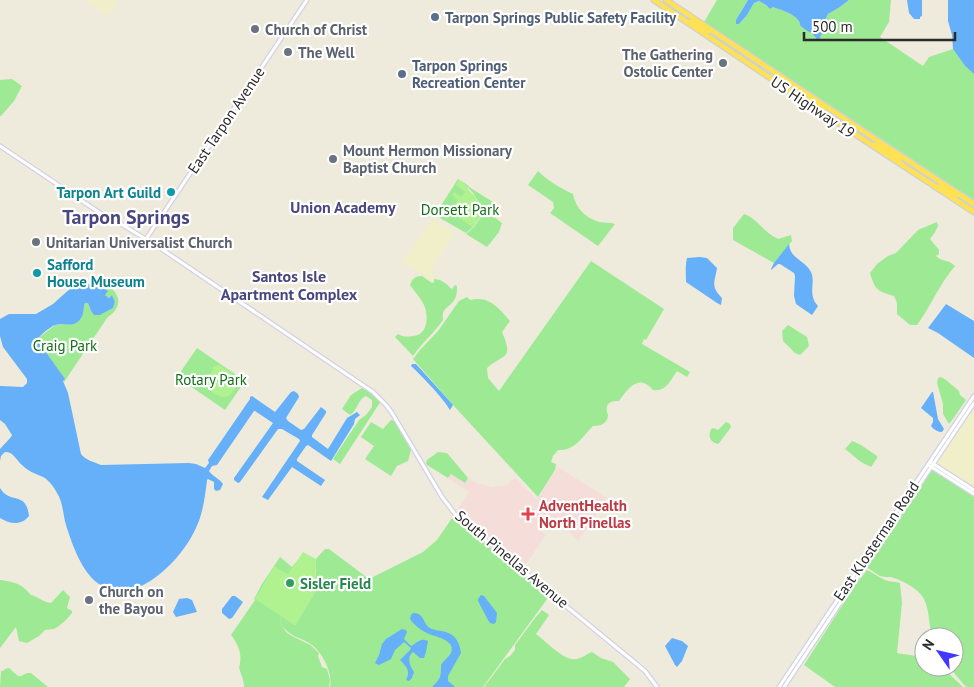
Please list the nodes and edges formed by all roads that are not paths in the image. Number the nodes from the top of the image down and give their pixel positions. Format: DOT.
graph roads {
  1 [pos="307,0"];
  2 [pos="654,0"];
  3 [pos="666,0"];
  4 [pos="670,10"];
  5 [pos="688,14"];
  6 [pos="687,23"];
  7 [pos="717,34"];
  8 [pos="732,52"];
  9 [pos="759,62"];
  10 [pos="756,68"];
  11 [pos="774,72"];
  12 [pos="786,88"];
  13 [pos="806,93"];
  14 [pos="800,98"];
  15 [pos="830,110"];
  16 [pos="839,124"];
  17 [pos="872,138"];
  18 [pos="871,145"];
  19 [pos="0,146"];
  20 [pos="911,162"];
  21 [pos="917,175"];
  22 [pos="939,181"];
  23 [pos="935,187"];
  24 [pos="966,198"];
  25 [pos="974,204"];
  26 [pos="974,212"];
  27 [pos="146,239"];
  28 [pos="974,396"];
  29 [pos="974,403"];
  30 [pos="931,464"];
  31 [pos="974,490"];
  32 [pos="974,494"];
  33 [pos="657,687"];
  34 [pos="779,687"];
  35 [pos="784,687"];
  1 -- 27 [label="main road, East Tarpon Avenue"];
  2 -- 4 [label="highway, US Highway 19"];
  3 -- 5 [label="highway, US Highway 19"];
  4 -- 5 [label="highway"];
  4 -- 6 [label="highway, US Highway 19"];
  5 -- 7 [label="highway, US Highway 19"];
  6 -- 7 [label="highway"];
  6 -- 8 [label="highway, US Highway 19"];
  7 -- 9 [label="highway, US Highway 19"];
  8 -- 9 [label="highway"];
  8 -- 10 [label="highway, US Highway 19"];
  9 -- 11 [label="highway, US Highway 19"];
  10 -- 11 [label="highway"];
  10 -- 12 [label="highway, US Highway 19"];
  11 -- 13 [label="highway, US Highway 19"];
  12 -- 13 [label="highway"];
  12 -- 14 [label="highway, US Highway 19"];
  13 -- 15 [label="highway, US Highway 19"];
  14 -- 15 [label="highway"];
  14 -- 16 [label="highway, US Highway 19"];
  15 -- 17 [label="highway, US Highway 19"];
  16 -- 17 [label="highway"];
  16 -- 18 [label="highway, US Highway 19"];
  17 -- 20 [label="highway, US Highway 19"];
  18 -- 20 [label="highway"];
  18 -- 21 [label="highway, US Highway 19"];
  19 -- 27 [label="main road, South Pinellas Avenue"];
  20 -- 22 [label="highway, US Highway 19"];
  21 -- 22 [label="highway"];
  21 -- 23 [label="highway, US Highway 19"];
  22 -- 24 [label="highway, US Highway 19"];
  23 -- 24 [label="highway"];
  23 -- 26 [label="highway, US Highway 19"];
  24 -- 25 [label="highway, US Highway 19"];
  27 -- 33 [label="main road, South Pinellas Avenue"];
  28 -- 30 [label="main road, East Klosterman Road"];
  29 -- 30 [label="main road, East Klosterman Road"];
  30 -- 31 [label="main road"];
  30 -- 32 [label="main road"];
  30 -- 34 [label="main road, East Klosterman Road"];
  30 -- 35 [label="main road, East Klosterman Road"];
}
